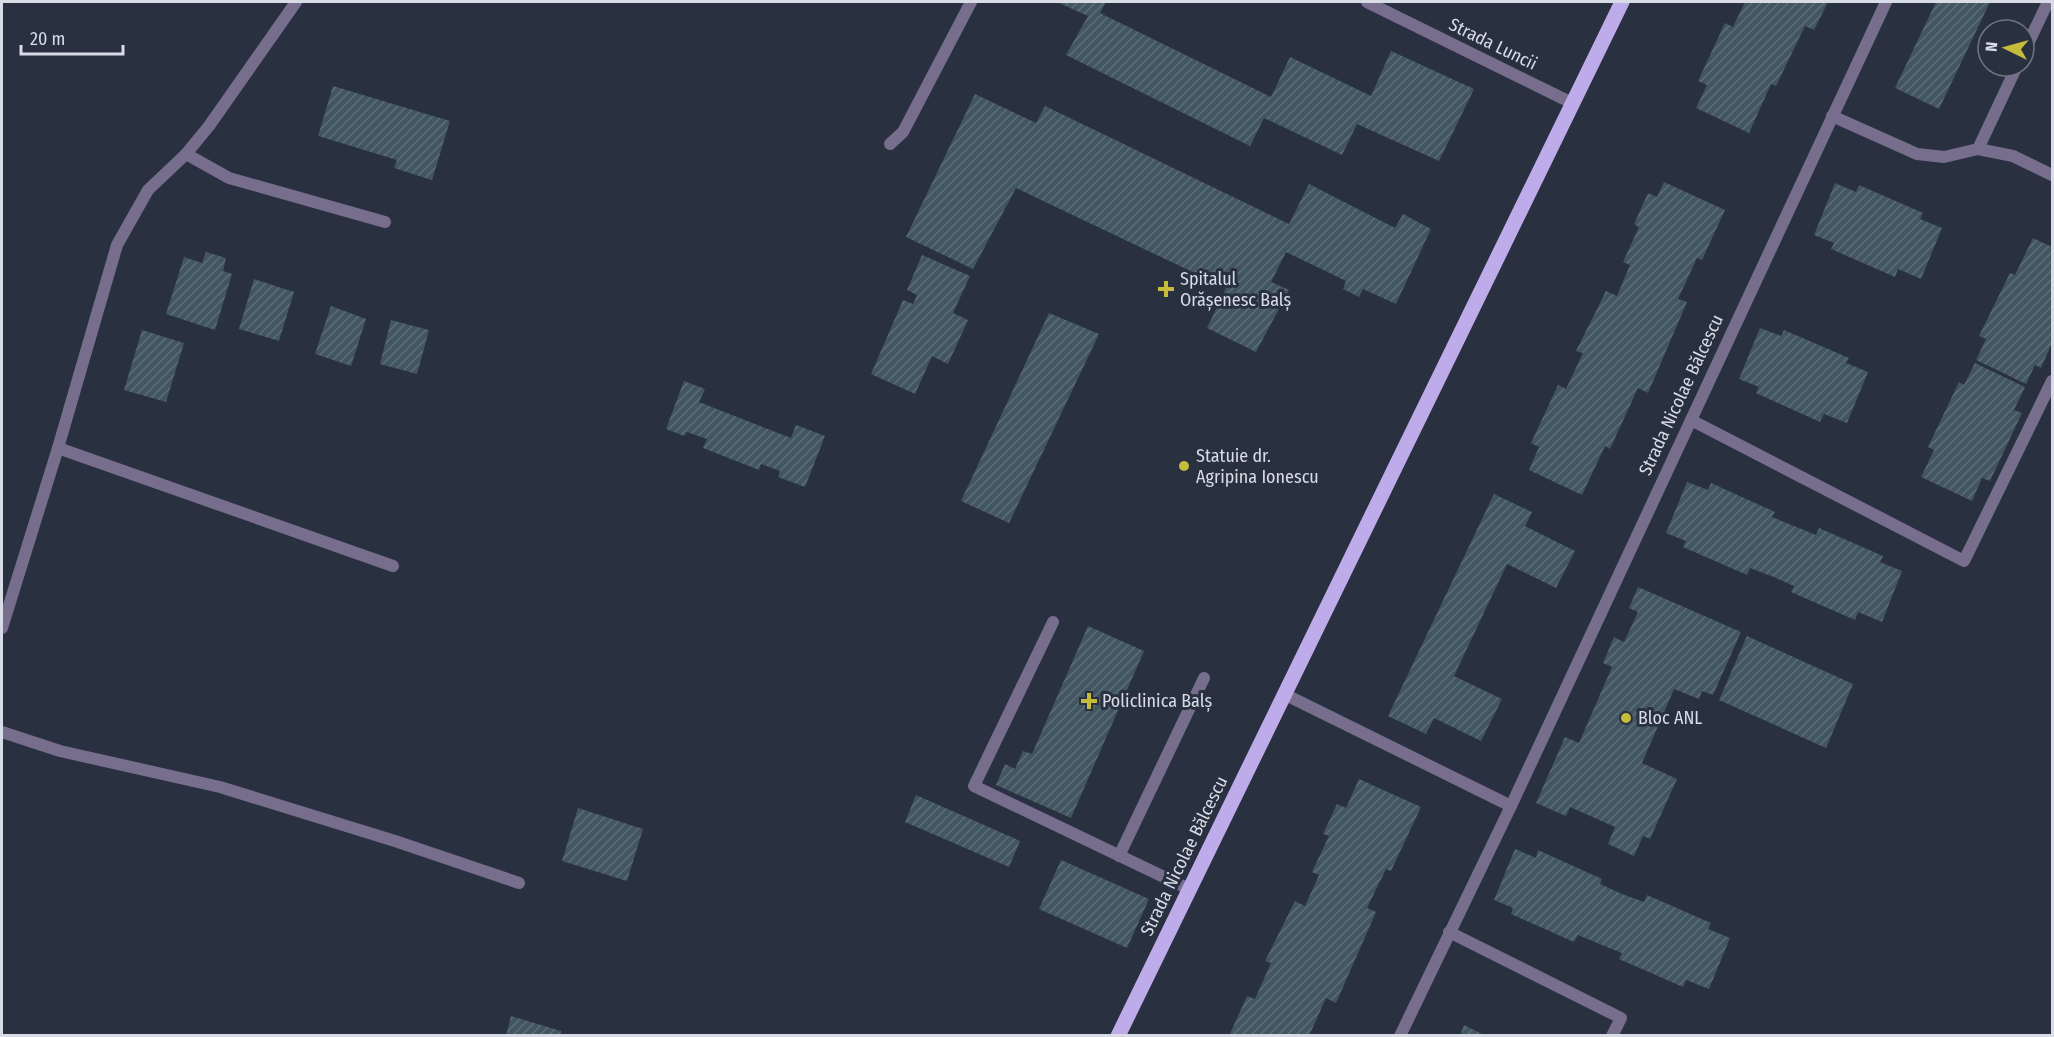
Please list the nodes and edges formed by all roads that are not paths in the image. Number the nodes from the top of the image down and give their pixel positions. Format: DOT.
graph roads {
  1 [pos="296,2"];
  2 [pos="971,2"];
  3 [pos="1366,2"];
  4 [pos="1622,2"];
  5 [pos="1886,2"];
  6 [pos="2048,2"];
  7 [pos="2036,27"];
  8 [pos="2011,78"];
  9 [pos="1572,103"];
  10 [pos="1832,116"];
  11 [pos="890,144"];
  12 [pos="1978,149"];
  13 [pos="186,154"];
  14 [pos="2052,175"];
  15 [pos="385,222"];
  16 [pos="2052,381"];
  17 [pos="1690,420"];
  18 [pos="58,448"];
  19 [pos="393,566"];
  20 [pos="1053,622"];
  21 [pos="2,628"];
  22 [pos="1204,678"];
  23 [pos="1284,694"];
  24 [pos="2,732"];
  25 [pos="1511,806"];
  26 [pos="1119,856"];
  27 [pos="519,883"];
  28 [pos="1190,889"];
  29 [pos="1449,932"];
  30 [pos="1118,1035"];
  31 [pos="1400,1035"];
  32 [pos="1612,1035"];
  1 -- 13 [label="street"];
  2 -- 11 [label="street"];
  3 -- 9 [label="street, Strada Luncii"];
  4 -- 9 [label="main road, Strada Nicolae Bălcescu"];
  5 -- 10 [label="street, Strada Nicolae Bălcescu"];
  6 -- 7 [label="street"];
  8 -- 12 [label="street"];
  9 -- 23 [label="main road, Strada Nicolae Bălcescu"];
  10 -- 12 [label="street"];
  10 -- 17 [label="street, Strada Nicolae Bălcescu"];
  12 -- 14 [label="street"];
  13 -- 15 [label="street"];
  13 -- 18 [label="street"];
  16 -- 17 [label="street"];
  17 -- 25 [label="street, Strada Nicolae Bălcescu"];
  18 -- 19 [label="street"];
  18 -- 21 [label="street"];
  20 -- 26 [label="street"];
  22 -- 26 [label="street"];
  23 -- 25 [label="street"];
  23 -- 28 [label="main road, Strada Nicolae Bălcescu"];
  24 -- 27 [label="street"];
  25 -- 29 [label="street, Strada Nicolae Bălcescu"];
  26 -- 28 [label="street"];
  28 -- 30 [label="main road, Strada Nicolae Bălcescu"];
  29 -- 31 [label="street, Strada Nicolae Bălcescu"];
  29 -- 32 [label="street"];
}
